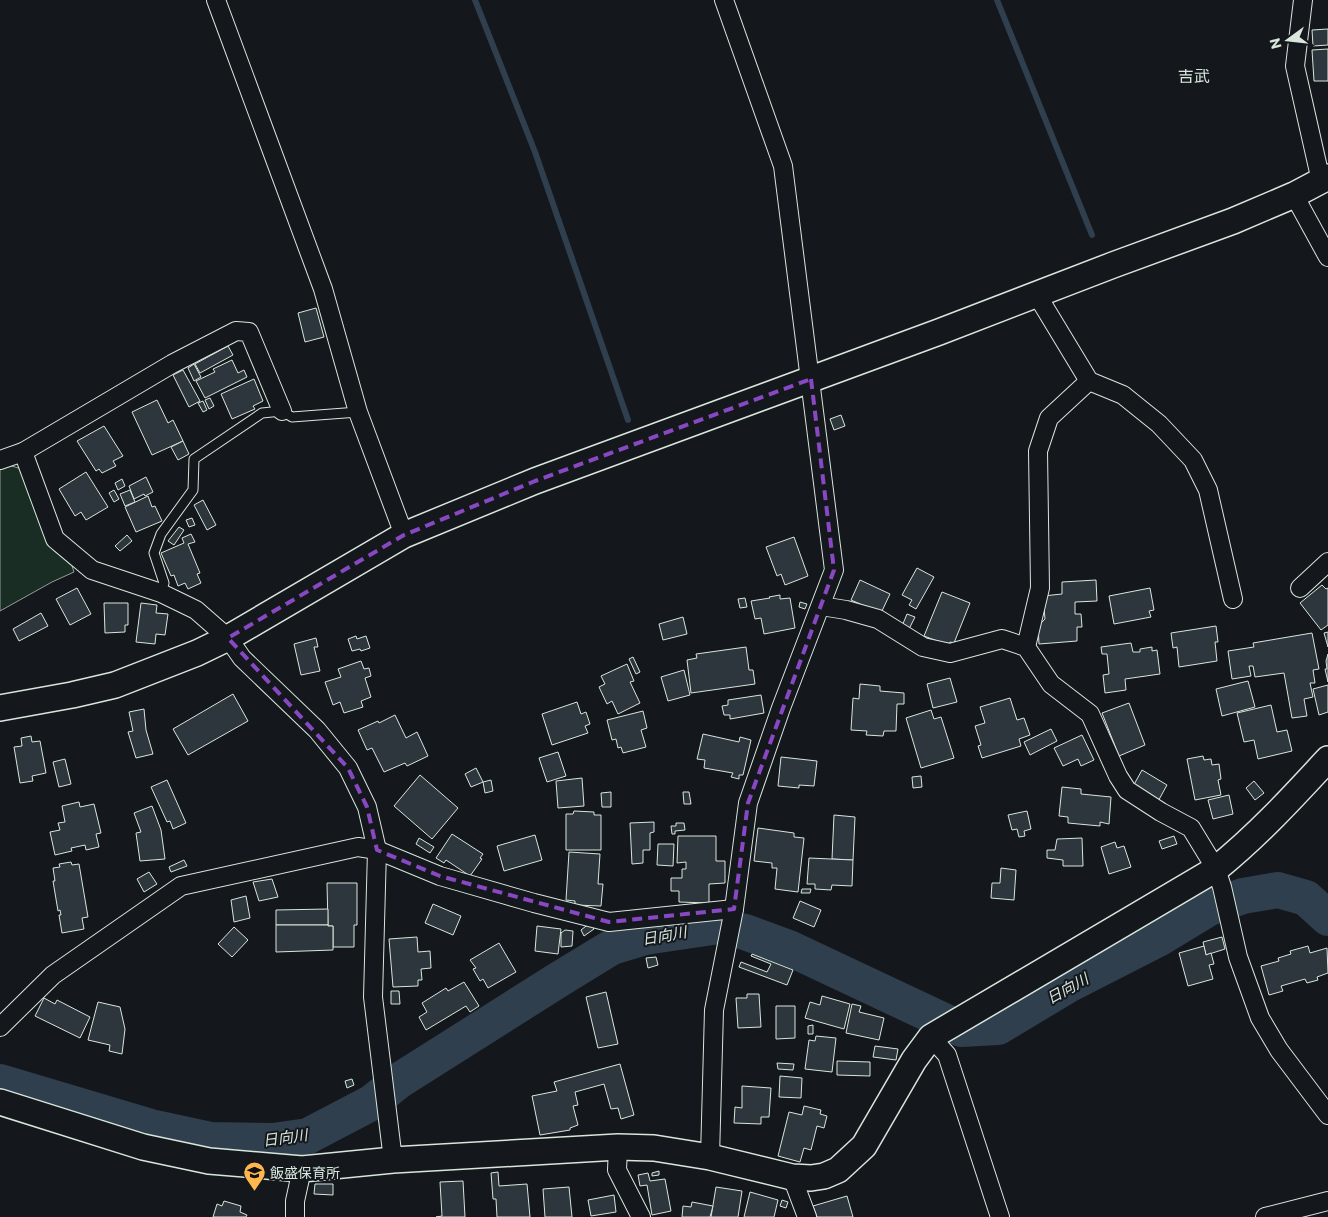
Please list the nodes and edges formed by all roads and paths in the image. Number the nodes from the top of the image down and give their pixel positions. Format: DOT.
graph roads {
  1 [pos="216,0"];
  2 [pos="724,0"];
  3 [pos="1302,0"];
  4 [pos="1325,179"];
  5 [pos="1294,195"];
  6 [pos="1328,257"];
  7 [pos="1037,295"];
  8 [pos="811,379"];
  9 [pos="1089,381"];
  10 [pos="282,411"];
  11 [pos="358,412"];
  12 [pos="23,452"];
  13 [pos="0,460"];
  14 [pos="404,535"];
  15 [pos="1328,562"];
  16 [pos="1300,588"];
  17 [pos="161,593"];
  18 [pos="1233,599"];
  19 [pos="821,606"];
  20 [pos="228,638"];
  21 [pos="1026,647"];
  22 [pos="0,708"];
  23 [pos="1328,758"];
  24 [pos="378,850"];
  25 [pos="1219,878"];
  26 [pos="734,909"];
  27 [pos="0,1027"];
  28 [pos="934,1034"];
  29 [pos="0,1102"];
  30 [pos="1328,1115"];
  31 [pos="618,1147"];
  32 [pos="710,1157"];
  33 [pos="393,1160"];
  34 [pos="302,1169"];
  35 [pos="792,1177"];
  36 [pos="1328,1201"];
  37 [pos="296,1217"];
  38 [pos="641,1217"];
  39 [pos="808,1217"];
  40 [pos="1000,1217"];
  41 [pos="1265,1217"];
  1 -- 11 [label="street"];
  2 -- 8 [label="street"];
  3 -- 4 [label="street"];
  4 -- 5 [label="street"];
  5 -- 6 [label="street"];
  5 -- 7 [label="street"];
  7 -- 8 [label="street"];
  7 -- 9 [label="street"];
  8 -- 14 [label="street"];
  8 -- 19 [label="street"];
  9 -- 18 [label="street"];
  9 -- 21 [label="street"];
  10 -- 11 [label="lane"];
  10 -- 12 [label="street"];
  10 -- 17 [label="lane"];
  11 -- 14 [label="street"];
  12 -- 13 [label="street"];
  12 -- 17 [label="street"];
  14 -- 20 [label="street"];
  15 -- 16 [label="street"];
  17 -- 20 [label="street"];
  19 -- 21 [label="street"];
  19 -- 26 [label="street"];
  20 -- 22 [label="street"];
  20 -- 24 [label="street"];
  21 -- 25 [label="street"];
  23 -- 25 [label="street"];
  24 -- 26 [label="street"];
  24 -- 27 [label="street"];
  24 -- 33 [label="street"];
  25 -- 28 [label="street"];
  25 -- 30 [label="street"];
  26 -- 32 [label="street"];
  28 -- 35 [label="street"];
  28 -- 40 [label="street"];
  29 -- 34 [label="street"];
  31 -- 32 [label="street"];
  31 -- 33 [label="street"];
  31 -- 38 [label="street"];
  32 -- 35 [label="street"];
  33 -- 34 [label="street"];
  34 -- 37 [label="street"];
  35 -- 39 [label="street"];
  36 -- 41 [label="street"];
}
